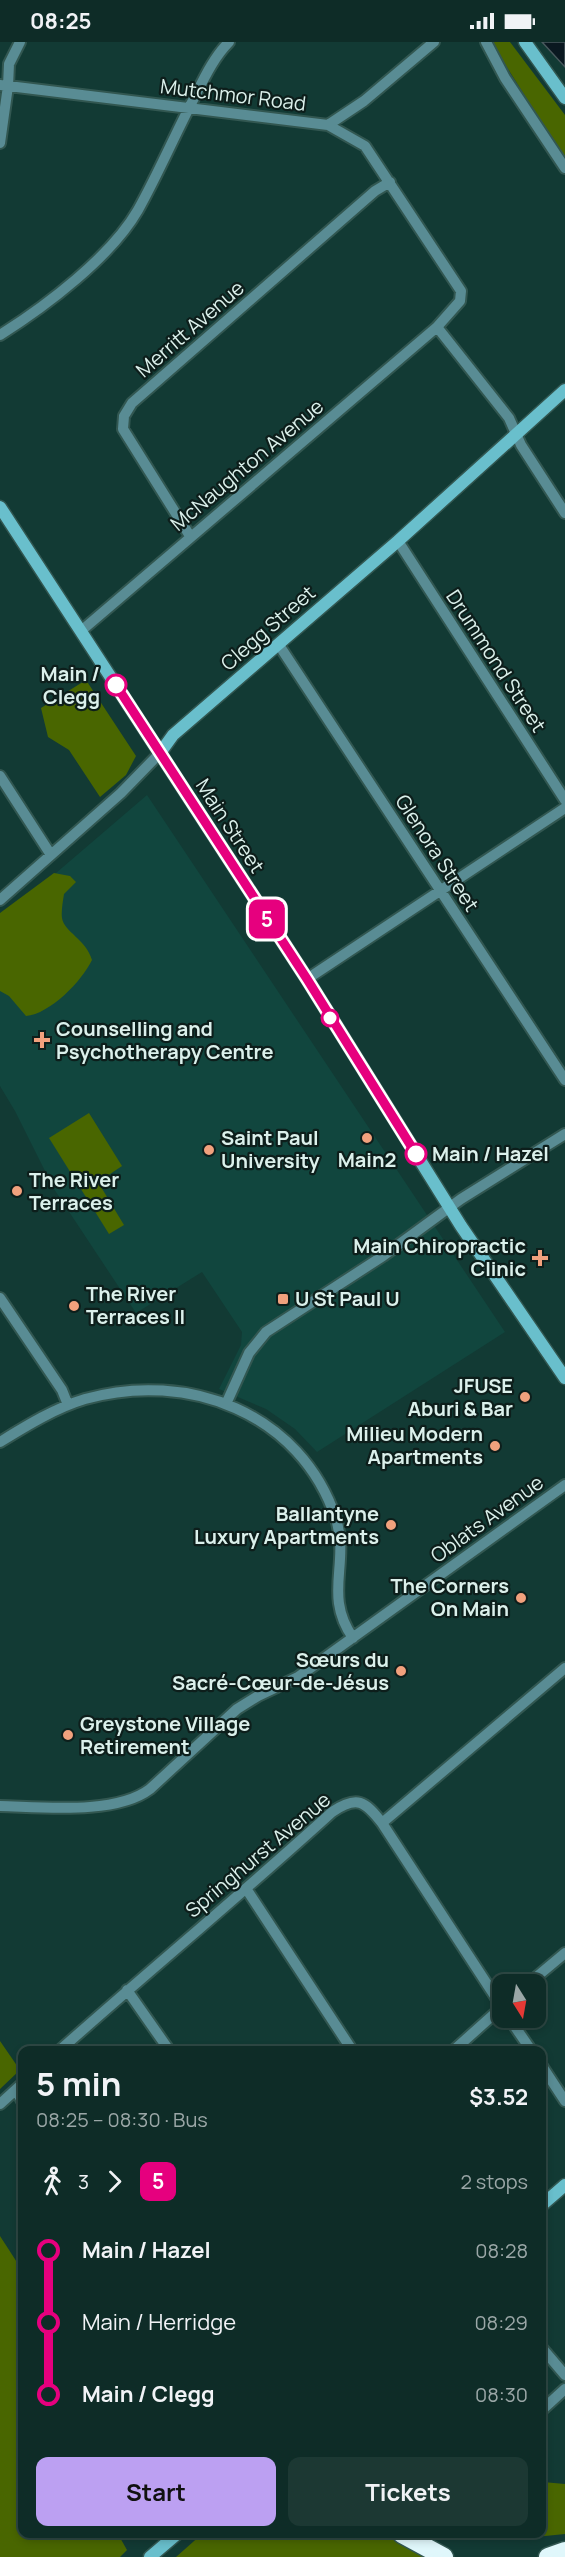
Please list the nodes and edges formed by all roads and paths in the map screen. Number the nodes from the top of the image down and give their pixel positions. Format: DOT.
graph roads {
  1 [pos="20,42"];
  2 [pos="229,42"];
  3 [pos="434,42"];
  4 [pos="486,42"];
  5 [pos="525,42"];
  6 [pos="4,86"];
  7 [pos="565,98"];
  8 [pos="189,108"];
  9 [pos="327,125"];
  10 [pos="0,143"];
  11 [pos="565,168"];
  12 [pos="390,182"];
  13 [pos="436,327"];
  14 [pos="0,335"];
  15 [pos="565,390"];
  16 [pos="515,433"];
  17 [pos="0,507"];
  18 [pos="565,513"];
  19 [pos="190,536"];
  20 [pos="398,541"];
  21 [pos="81,631"];
  22 [pos="279,645"];
  23 [pos="160,753"];
  24 [pos="0,776"];
  25 [pos="565,800"];
  26 [pos="565,808"];
  27 [pos="51,855"];
  28 [pos="440,891"];
  29 [pos="0,900"];
  30 [pos="307,979"];
  31 [pos="565,1080"];
  32 [pos="565,1134"];
  33 [pos="450,1208"];
  34 [pos="0,1299"];
  35 [pos="565,1378"];
  36 [pos="226,1404"];
  37 [pos="68,1405"];
  38 [pos="0,1442"];
  39 [pos="565,1485"];
  40 [pos="353,1638"];
  41 [pos="565,1668"];
  42 [pos="0,1806"];
  43 [pos="382,1823"];
  44 [pos="247,1890"];
  45 [pos="565,1953"];
  46 [pos="540,1974"];
  47 [pos="127,1990"];
  48 [pos="492,1992"];
  49 [pos="492,2016"];
  50 [pos="516,2028"];
  51 [pos="64,2046"];
  52 [pos="166,2046"];
  53 [pos="349,2046"];
  54 [pos="458,2046"];
  55 [pos="528,2046"];
  56 [pos="546,2072"];
  57 [pos="18,2088"];
  58 [pos="565,2102"];
  59 [pos="0,2104"];
  60 [pos="565,2185"];
  61 [pos="546,2202"];
  62 [pos="546,2353"];
  63 [pos="565,2375"];
  64 [pos="565,2390"];
  65 [pos="546,2407"];
  66 [pos="172,2538"];
  67 [pos="409,2538"];
  68 [pos="565,2551"];
  69 [pos="150,2557"];
  70 [pos="444,2557"];
  71 [pos="548,2557"];
  1 -- 6 [label="street"];
  2 -- 8 [label="street"];
  3 -- 9 [label="street, Mutchmor Road"];
  4 -- 11 [label="street"];
  5 -- 7 [label="main road"];
  6 -- 8 [label="street, Mutchmor Road"];
  6 -- 10 [label="street"];
  8 -- 9 [label="street, Mutchmor Road"];
  8 -- 14 [label="street"];
  9 -- 12 [label="street, McNaughton Avenue"];
  12 -- 13 [label="street, McNaughton Avenue"];
  12 -- 19 [label="street, Merritt Avenue"];
  13 -- 16 [label="street"];
  13 -- 19 [label="street, McNaughton Avenue"];
  15 -- 16 [label="main road, Clegg Street"];
  16 -- 18 [label="street"];
  16 -- 20 [label="main road, Clegg Street"];
  17 -- 21 [label="main road, Main Street"];
  19 -- 21 [label="street, McNaughton Avenue"];
  20 -- 22 [label="main road, Clegg Street"];
  20 -- 25 [label="street, Drummond Street"];
  21 -- 23 [label="main road, Main Street"];
  22 -- 23 [label="main road, Clegg Street"];
  22 -- 28 [label="street, Glenora Street"];
  23 -- 27 [label="street, Clegg Street"];
  23 -- 30 [label="main road, Main Street"];
  24 -- 27 [label="street"];
  26 -- 28 [label="street"];
  27 -- 29 [label="street, Clegg Street"];
  28 -- 30 [label="street"];
  28 -- 31 [label="street, Glenora Street"];
  30 -- 33 [label="main road, Main Street"];
  32 -- 33 [label="street"];
  33 -- 35 [label="main road, Main Street"];
  33 -- 36 [label="street"];
  34 -- 37 [label="street"];
  36 -- 37 [label="street"];
  36 -- 40 [label="street"];
  37 -- 38 [label="street"];
  39 -- 40 [label="street, Oblats Avenue"];
  40 -- 42 [label="street, Oblats Avenue"];
  41 -- 43 [label="street"];
  43 -- 44 [label="street, Springhurst Avenue"];
  43 -- 48 [label="street"];
  44 -- 47 [label="street, Springhurst Avenue"];
  44 -- 53 [label="street"];
  45 -- 46 [label="street"];
  47 -- 51 [label="street, Springhurst Avenue"];
  47 -- 52 [label="street"];
  49 -- 54 [label="street"];
  50 -- 55 [label="street"];
  56 -- 58 [label="street"];
  57 -- 59 [label="street"];
  60 -- 61 [label="main road"];
  62 -- 63 [label="street"];
  64 -- 65 [label="street"];
  66 -- 69 [label="main road"];
  67 -- 70 [label="highway"];
  68 -- 71 [label="highway"];
}
